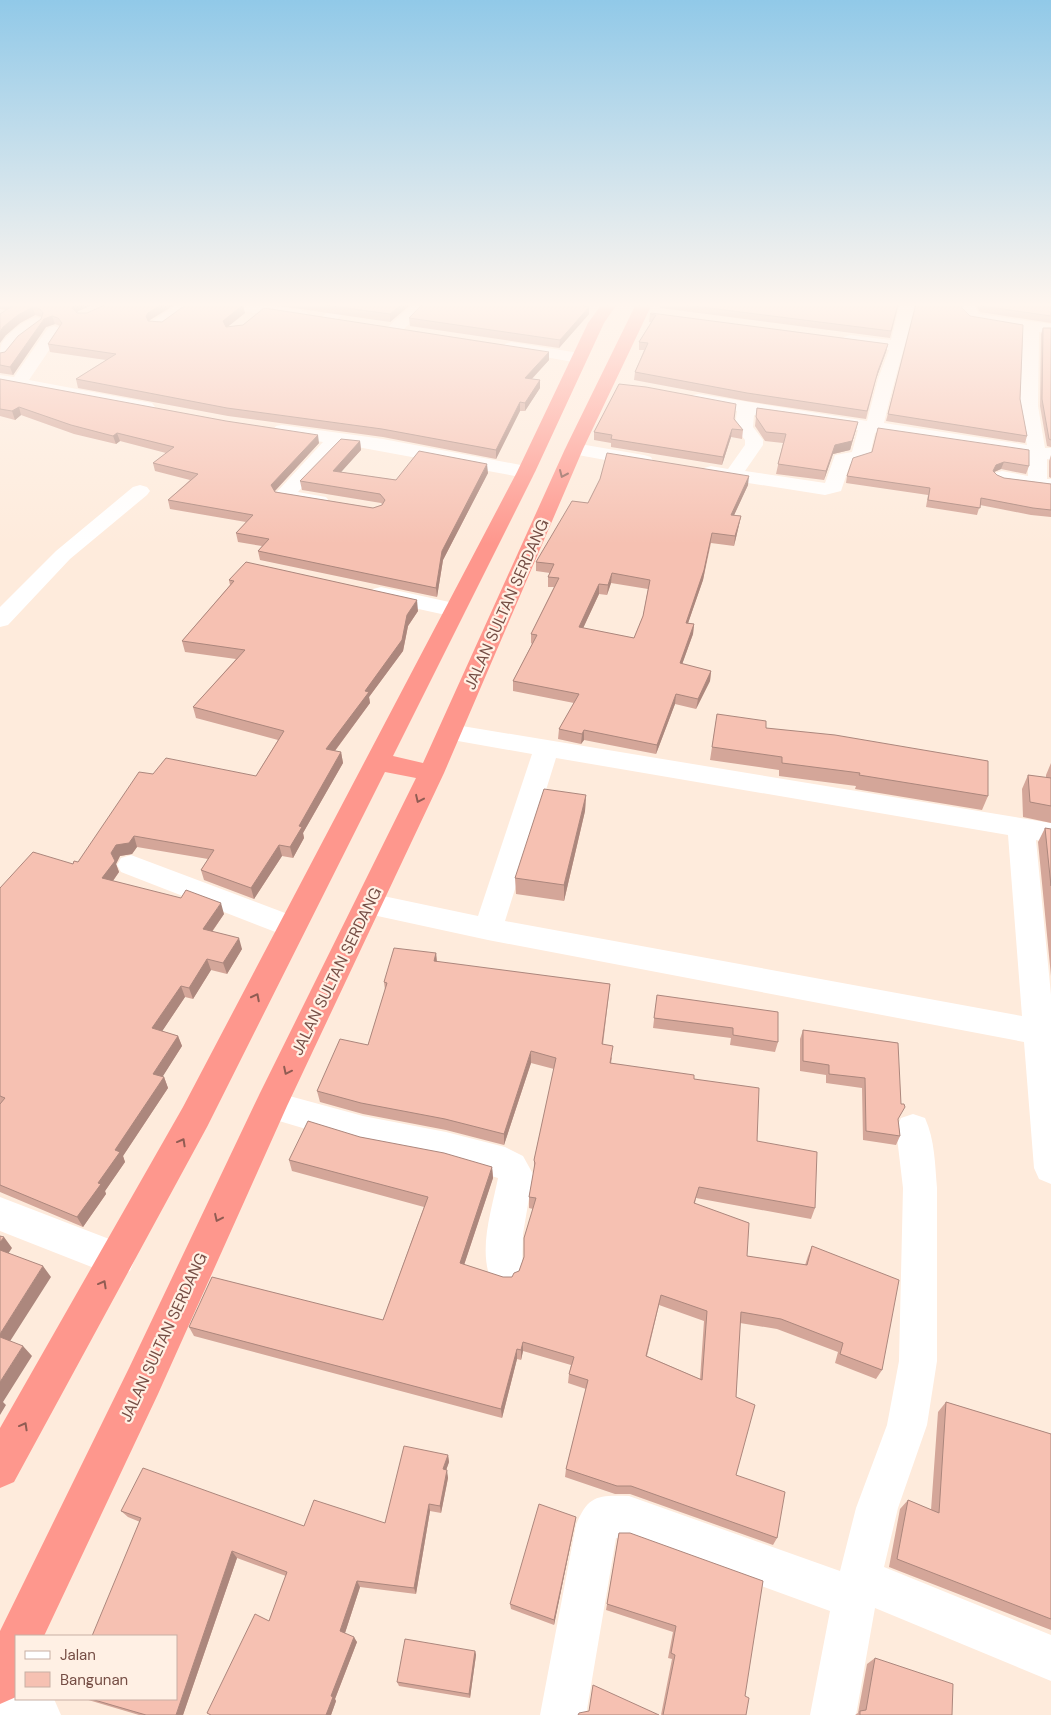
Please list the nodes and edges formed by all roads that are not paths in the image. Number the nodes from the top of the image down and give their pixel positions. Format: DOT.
graph roads {
  1 [pos="29,384"];
  2 [pos="567,384"];
  3 [pos="612,384"];
  4 [pos="884,384"];
  5 [pos="1034,384"];
  6 [pos="679,395"];
  7 [pos="746,408"];
  8 [pos="162,410"];
  9 [pos="871,427"];
  10 [pos="263,428"];
  11 [pos="337,438"];
  12 [pos="574,449"];
  13 [pos="1044,453"];
  14 [pos="661,464"];
  15 [pos="697,470"];
  16 [pos="526,472"];
  17 [pos="733,475"];
  18 [pos="1002,477"];
  19 [pos="1044,484"];
  20 [pos="140,492"];
  21 [pos="334,503"];
  22 [pos="359,589"];
  23 [pos="455,610"];
  24 [pos="0,620"];
  25 [pos="450,732"];
  26 [pos="546,749"];
  27 [pos="379,762"];
  28 [pos="431,773"];
  29 [pos="1021,828"];
  30 [pos="1051,833"];
  31 [pos="131,865"];
  32 [pos="369,904"];
  33 [pos="291,927"];
  34 [pos="488,928"];
  35 [pos="1045,1033"];
  36 [pos="271,1105"];
  37 [pos="913,1129"];
  38 [pos="1051,1168"];
  39 [pos="0,1214"];
  40 [pos="117,1260"];
  41 [pos="504,1268"];
  42 [pos="0,1468"];
  43 [pos="857,1588"];
  44 [pos="21,1635"];
  45 [pos="15,1649"];
  46 [pos="1051,1658"];
  47 [pos="0,1681"];
  48 [pos="0,1687"];
  49 [pos="15,1698"];
  50 [pos="18,1700"];
  51 [pos="38,1715"];
  52 [pos="562,1715"];
  53 [pos="833,1715"];
  1 -- 8 [label="street"];
  2 -- 16 [label="highway"];
  3 -- 12 [label="highway, JALAN SULTAN SERDANG"];
  4 -- 9 [label="street"];
  5 -- 13 [label="street"];
  6 -- 7 [label="street"];
  7 -- 9 [label="street"];
  7 -- 17 [label="street"];
  9 -- 13 [label="street"];
  9 -- 17 [label="street"];
  10 -- 11 [label="street"];
  11 -- 16 [label="street"];
  11 -- 21 [label="street"];
  12 -- 14 [label="street"];
  12 -- 25 [label="highway, JALAN SULTAN SERDANG, one-way"];
  13 -- 19 [label="street"];
  15 -- 17 [label="street"];
  16 -- 23 [label="highway"];
  18 -- 19 [label="street"];
  20 -- 24 [label="street"];
  22 -- 23 [label="street"];
  23 -- 27 [label="highway"];
  25 -- 26 [label="street"];
  25 -- 28 [label="highway, JALAN SULTAN SERDANG"];
  26 -- 29 [label="street"];
  26 -- 34 [label="street"];
  27 -- 28 [label="highway"];
  27 -- 33 [label="highway"];
  28 -- 32 [label="highway, JALAN SULTAN SERDANG, one-way"];
  29 -- 30 [label="street"];
  29 -- 35 [label="street"];
  31 -- 33 [label="street"];
  32 -- 34 [label="street"];
  32 -- 36 [label="highway, JALAN SULTAN SERDANG, one-way"];
  40 -- 33 [label="highway, one-way"];
  34 -- 35 [label="street"];
  35 -- 38 [label="street"];
  36 -- 41 [label="street"];
  36 -- 44 [label="highway, JALAN SULTAN SERDANG, one-way"];
  37 -- 43 [label="street"];
  39 -- 40 [label="street"];
  42 -- 40 [label="highway, one-way"];
  43 -- 46 [label="street"];
  43 -- 52 [label="street"];
  43 -- 53 [label="street"];
  45 -- 47 [label="highway"];
  48 -- 49 [label="street"];
  50 -- 51 [label="street"];
}
